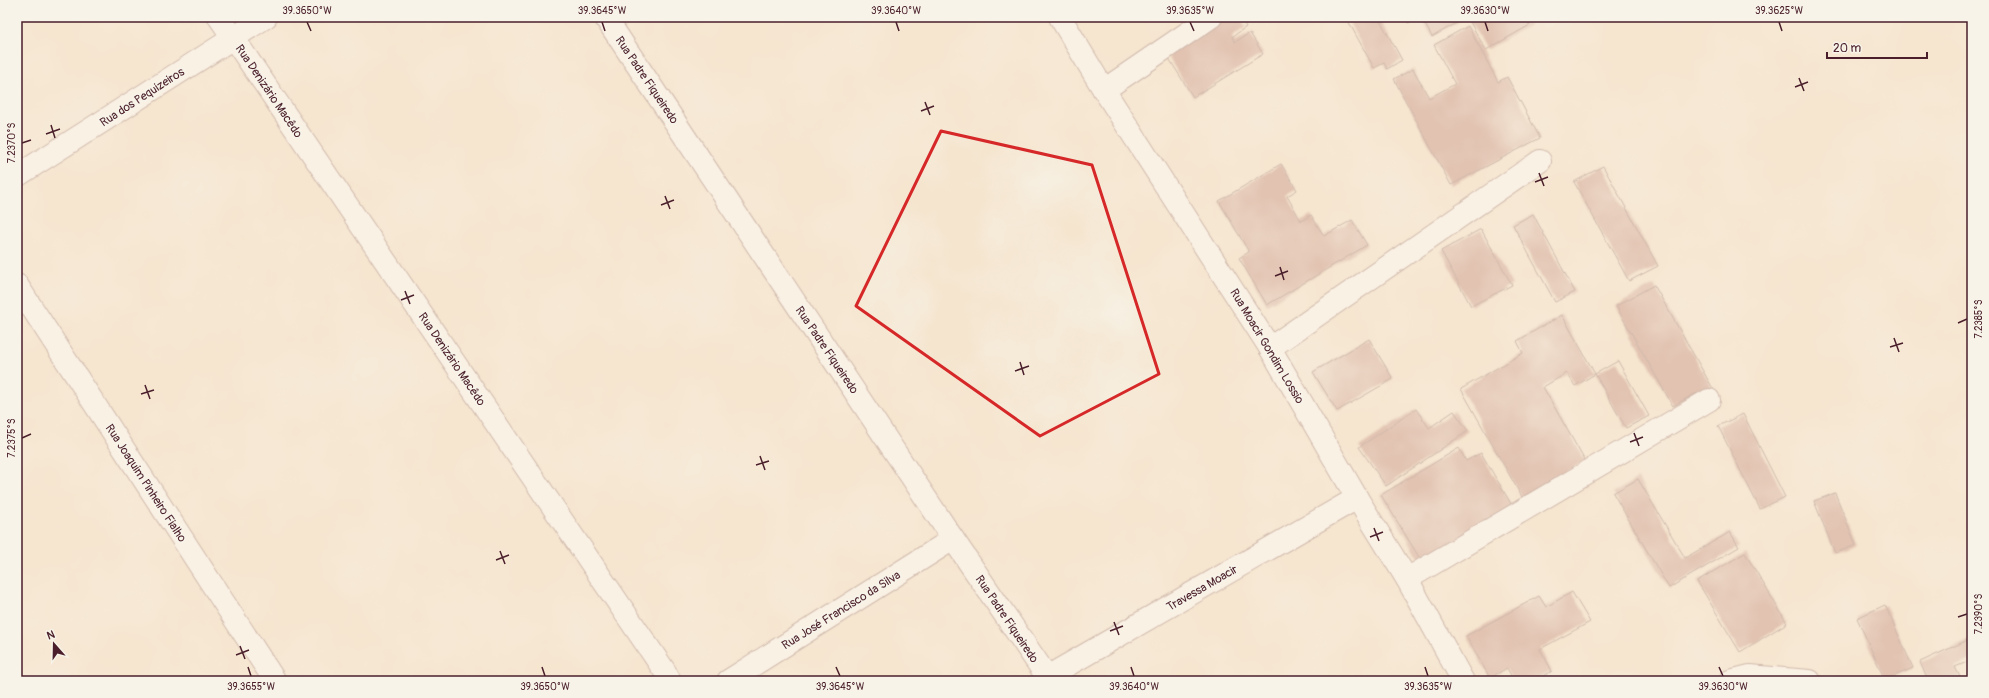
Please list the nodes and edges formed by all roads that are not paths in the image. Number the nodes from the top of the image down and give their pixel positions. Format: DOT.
graph roads {
  1 [pos="219,17"];
  2 [pos="266,17"];
  3 [pos="605,17"];
  4 [pos="1060,17"];
  5 [pos="1211,17"];
  6 [pos="233,38"];
  7 [pos="1104,90"];
  8 [pos="1540,161"];
  9 [pos="17,176"];
  10 [pos="17,285"];
  11 [pos="1270,348"];
  12 [pos="1708,400"];
  13 [pos="1356,498"];
  14 [pos="953,539"];
  15 [pos="1407,578"];
  16 [pos="1049,679"];
  17 [pos="275,681"];
  18 [pos="670,681"];
  19 [pos="728,681"];
  20 [pos="1463,681"];
  21 [pos="1730,681"];
  22 [pos="1810,681"];
  1 -- 6 [label="street, Rua Denizário Macêdo"];
  2 -- 6 [label="street, Rua dos Pequizeiros"];
  3 -- 14 [label="street, Rua Padre Fiqueiredo"];
  4 -- 7 [label="street, Rua Moacir Gondim Lossio"];
  5 -- 7 [label="street"];
  6 -- 9 [label="street, Rua dos Pequizeiros"];
  6 -- 18 [label="street, Rua Denizário Macêdo"];
  7 -- 11 [label="street, Rua Moacir Gondim Lossio"];
  8 -- 11 [label="street"];
  10 -- 17 [label="street, Rua Joaquim Pinheiro Fialho"];
  11 -- 13 [label="street, Rua Moacir Gondim Lossio"];
  12 -- 15 [label="street"];
  13 -- 15 [label="street, Rua Moacir Gondim Lossio"];
  13 -- 16 [label="street, Travessa Moacir"];
  14 -- 16 [label="street, Rua Padre Fiqueiredo"];
  14 -- 19 [label="street, Rua José Francisco da Silva"];
  15 -- 20 [label="street, Rua Moacir Gondim Lossio"];
  21 -- 22 [label="street"];
}
